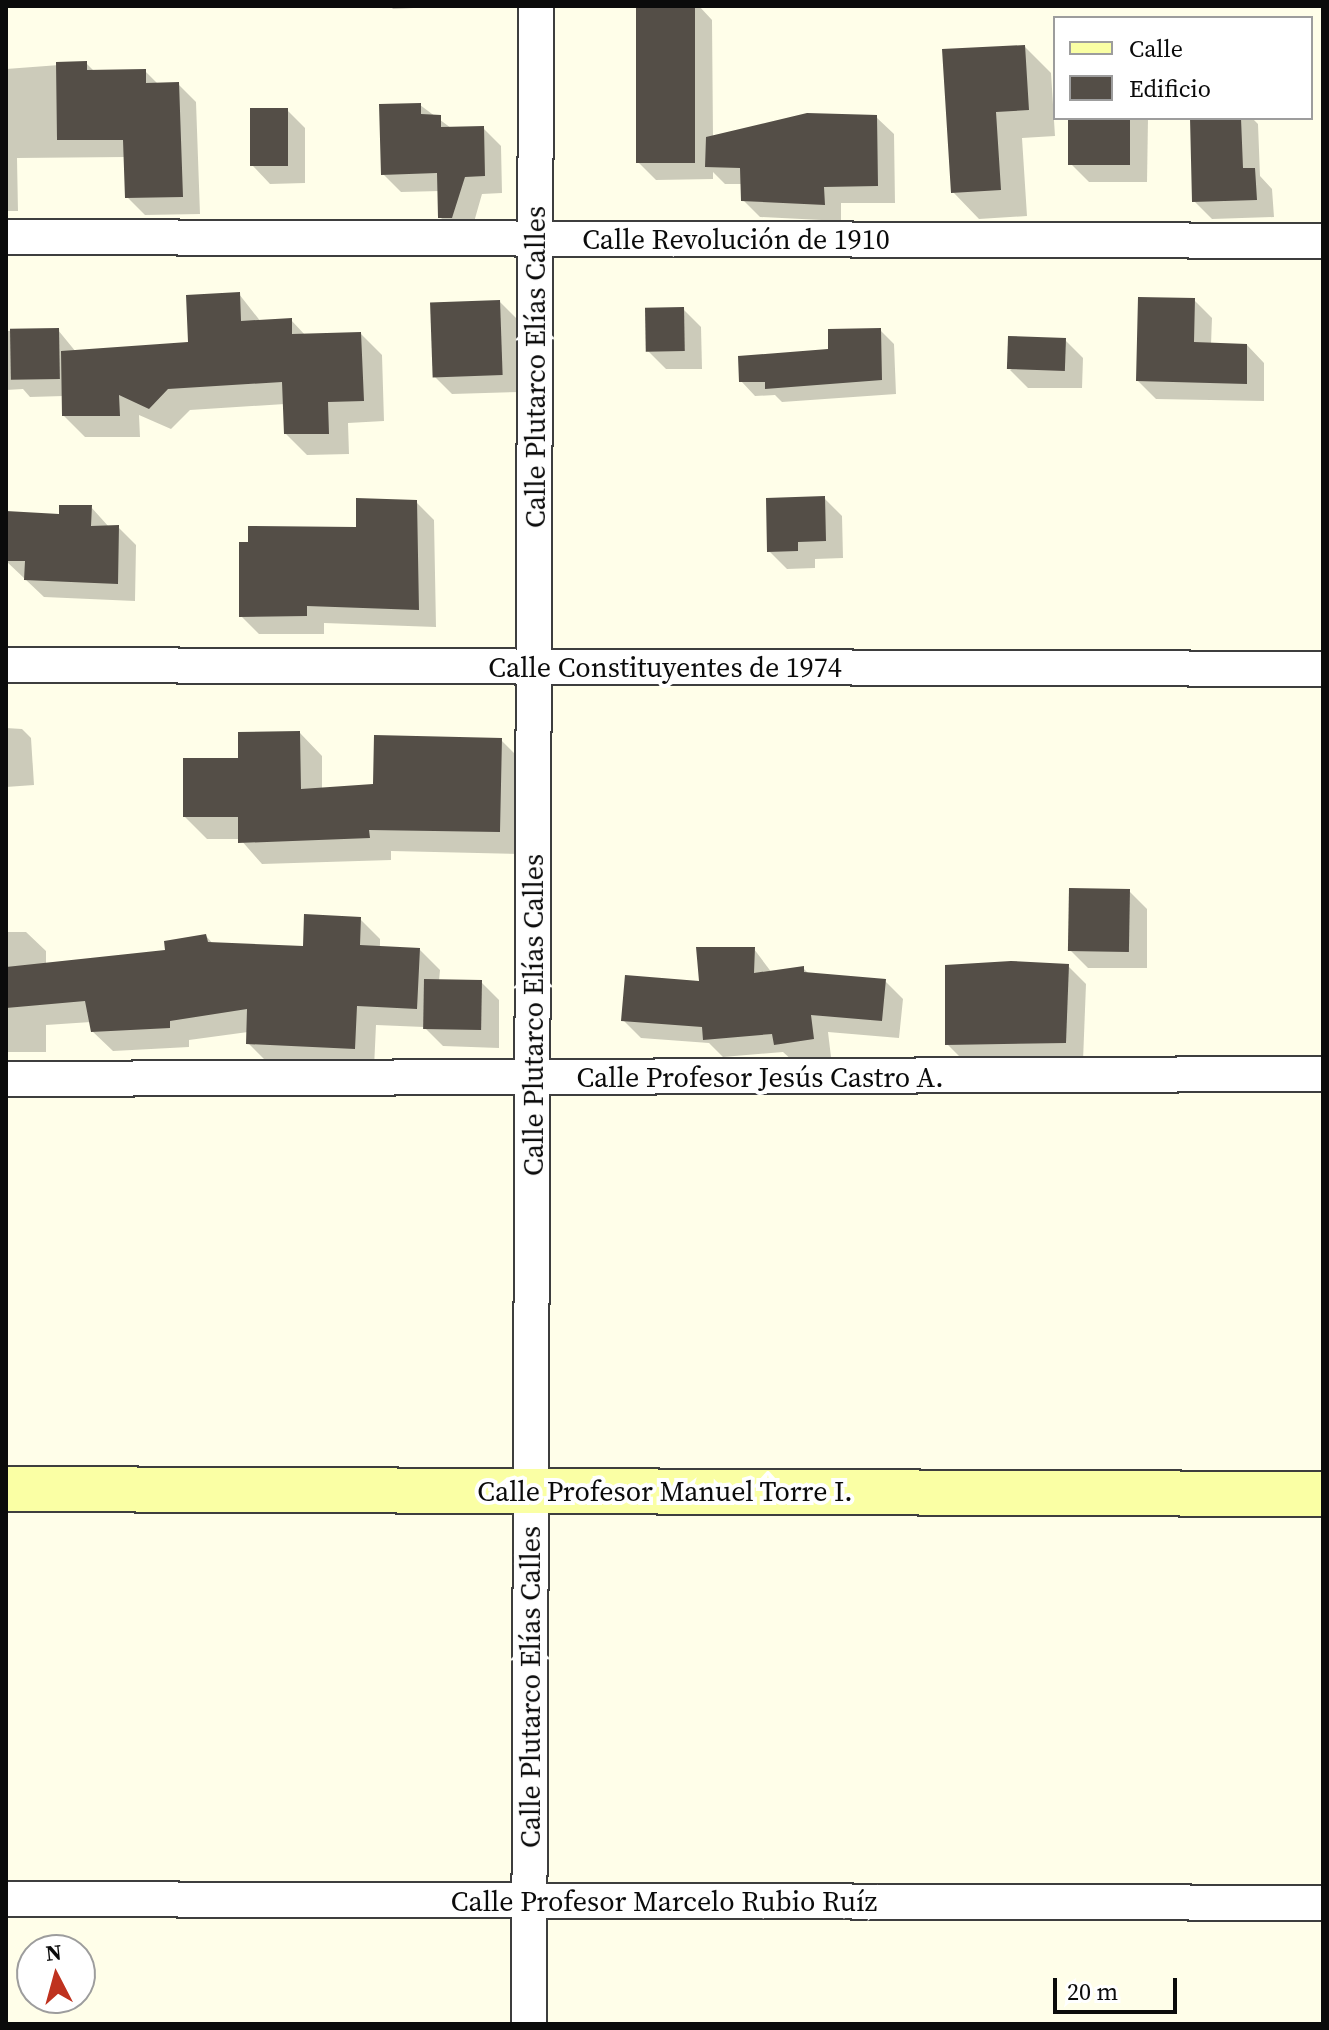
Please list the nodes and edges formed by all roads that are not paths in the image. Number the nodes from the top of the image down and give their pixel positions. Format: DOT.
graph roads {
  1 [pos="536,6"];
  2 [pos="6,237"];
  3 [pos="535,239"];
  4 [pos="1323,241"];
  5 [pos="6,665"];
  6 [pos="534,666"];
  7 [pos="1323,669"];
  8 [pos="1323,1074"];
  9 [pos="532,1077"];
  10 [pos="6,1079"];
  11 [pos="6,1489"];
  12 [pos="531,1491"];
  13 [pos="1323,1494"];
  14 [pos="6,1899"];
  15 [pos="529,1901"];
  16 [pos="1323,1903"];
  17 [pos="529,2024"];
  1 -- 3 [label="street, Calle Plutarco Elías Calles"];
  2 -- 3 [label="street, Calle Revolución de 1910"];
  3 -- 4 [label="street, Calle Revolución de 1910"];
  3 -- 6 [label="street, Calle Plutarco Elías Calles"];
  5 -- 6 [label="street, Calle Constituyentes de 1974"];
  6 -- 7 [label="street, Calle Constituyentes de 1974"];
  6 -- 9 [label="street, Calle Plutarco Elías Calles"];
  8 -- 9 [label="street, Calle Profesor Jesús Castro A."];
  9 -- 10 [label="street, Calle Profesor Jesús Castro A."];
  9 -- 12 [label="street, Calle Plutarco Elías Calles"];
  11 -- 12 [label="street, Calle Profesor Manuel Torre I."];
  12 -- 13 [label="street, Calle Profesor Manuel Torre I."];
  12 -- 15 [label="street, Calle Plutarco Elías Calles"];
  14 -- 15 [label="street, Calle Profesor Marcelo Rubio Ruíz"];
  15 -- 16 [label="street, Calle Profesor Marcelo Rubio Ruíz"];
  15 -- 17 [label="street, Calle Plutarco Elías Calles"];
}
